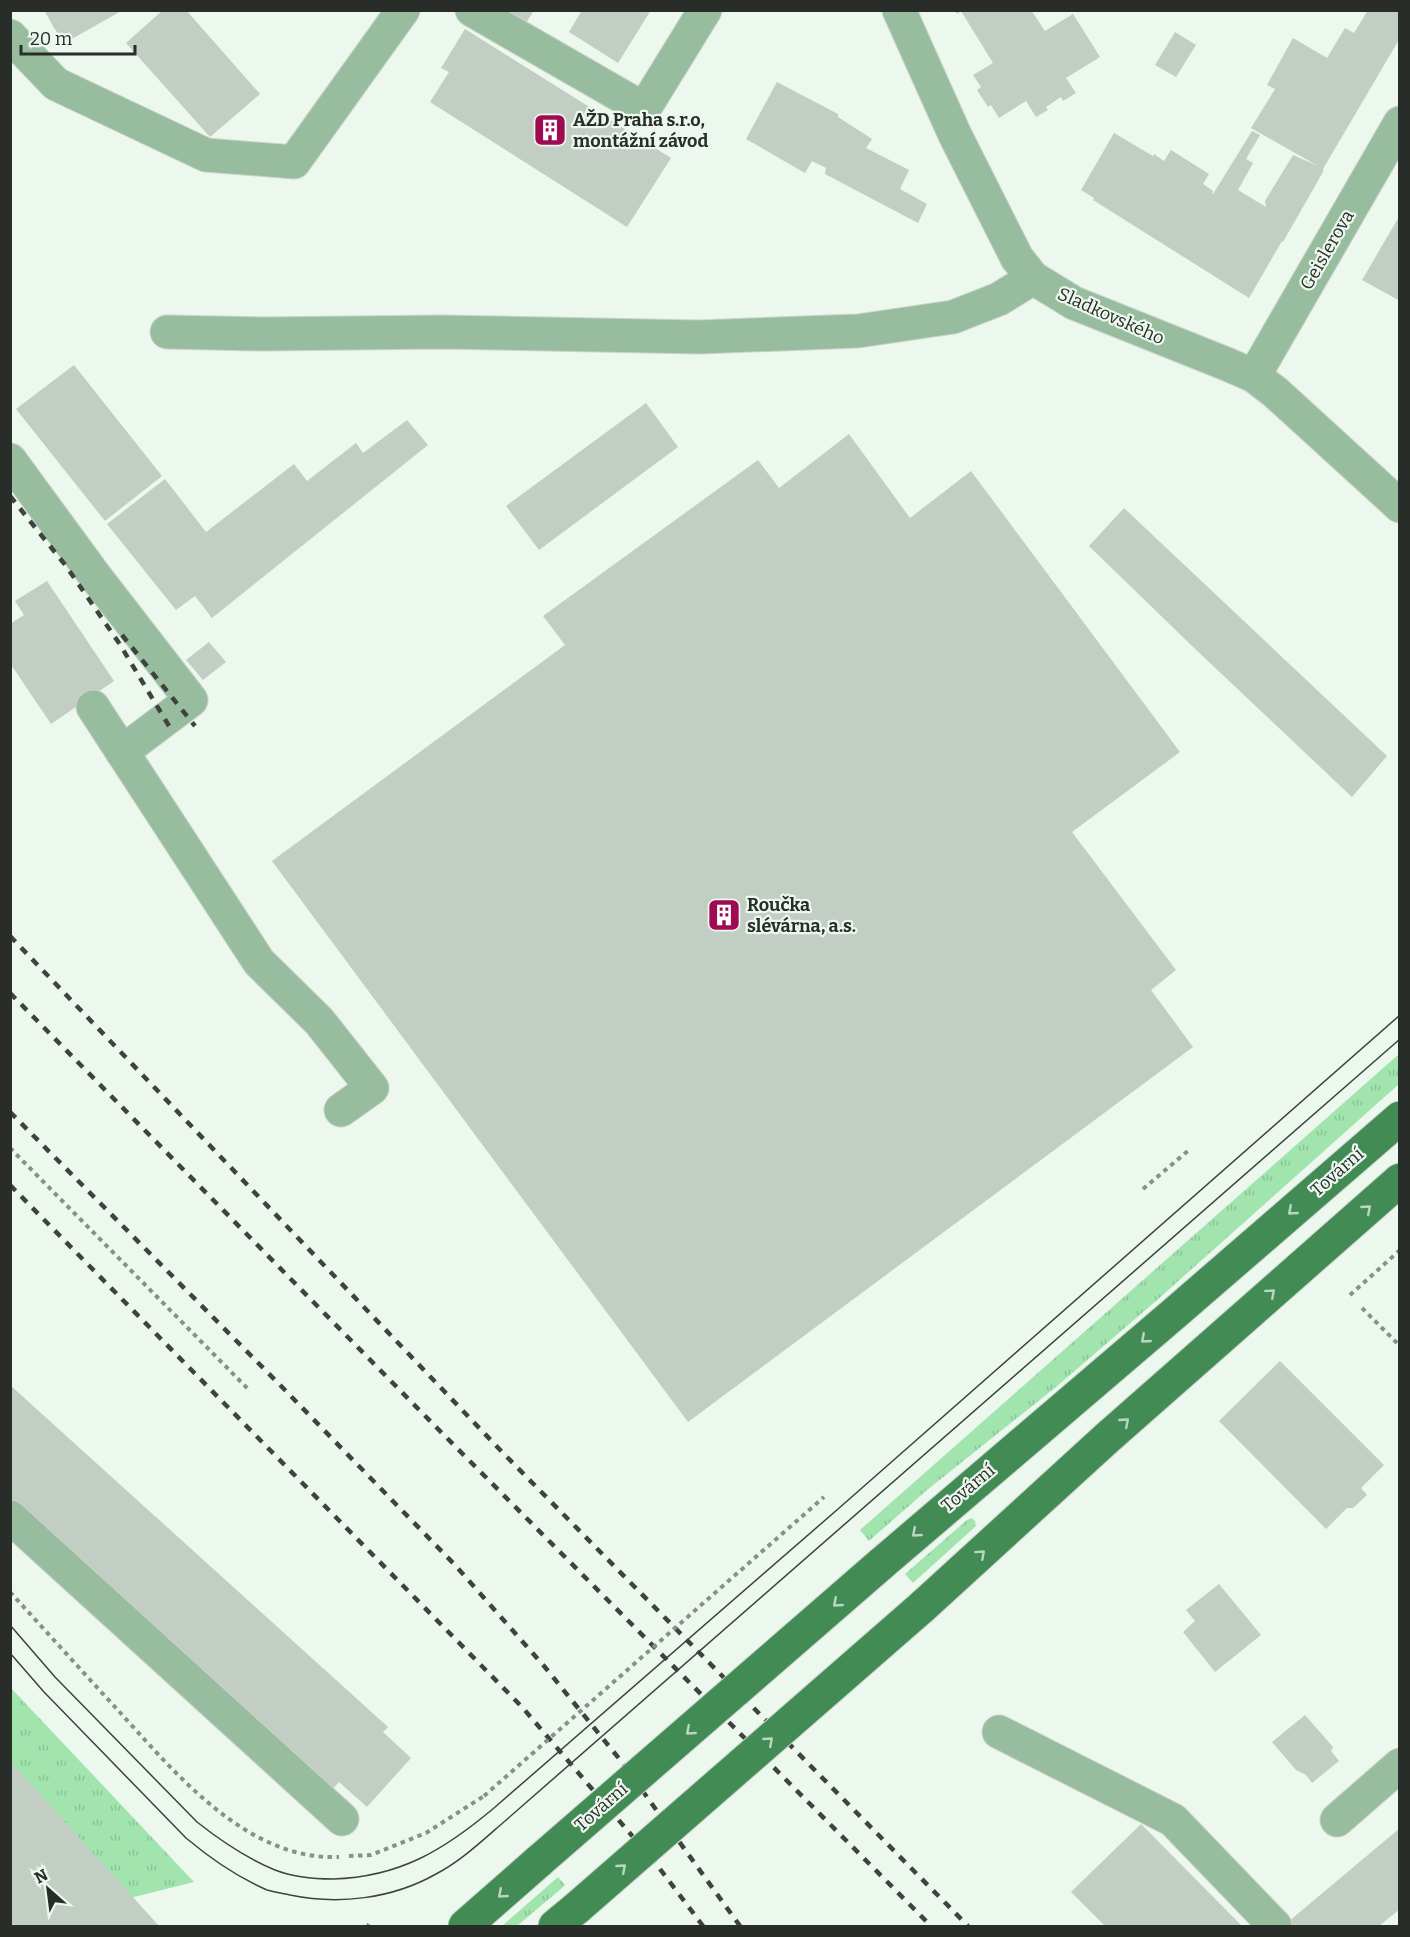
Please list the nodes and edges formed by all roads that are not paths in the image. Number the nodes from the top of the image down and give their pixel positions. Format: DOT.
graph roads {
  1 [pos="403,10"];
  2 [pos="472,10"];
  3 [pos="705,10"];
  4 [pos="899,10"];
  5 [pos="10,36"];
  6 [pos="1400,123"];
  7 [pos="1033,278"];
  8 [pos="167,332"];
  9 [pos="1254,376"];
  10 [pos="10,460"];
  11 [pos="1400,506"];
  12 [pos="93,707"];
  13 [pos="122,752"];
  14 [pos="341,1110"];
  15 [pos="1400,1118"];
  16 [pos="1400,1180"];
  17 [pos="10,1517"];
  18 [pos="999,1732"];
  19 [pos="1400,1765"];
  20 [pos="342,1819"];
  21 [pos="1336,1820"];
  22 [pos="567,1917"];
  23 [pos="465,1926"];
  24 [pos="1275,1926"];
  1 -- 5 [label="street"];
  2 -- 3 [label="street"];
  4 -- 7 [label="street, Sladkovského"];
  6 -- 9 [label="street, Geislerova"];
  7 -- 8 [label="street"];
  7 -- 9 [label="street, Sladkovského"];
  9 -- 11 [label="street, Sladkovského"];
  10 -- 13 [label="street"];
  12 -- 13 [label="street"];
  13 -- 14 [label="street"];
  15 -- 23 [label="main road, Tovární, one-way, bridge"];
  22 -- 16 [label="main road, one-way, bridge"];
  17 -- 20 [label="street"];
  18 -- 24 [label="street"];
  19 -- 21 [label="street"];
}
